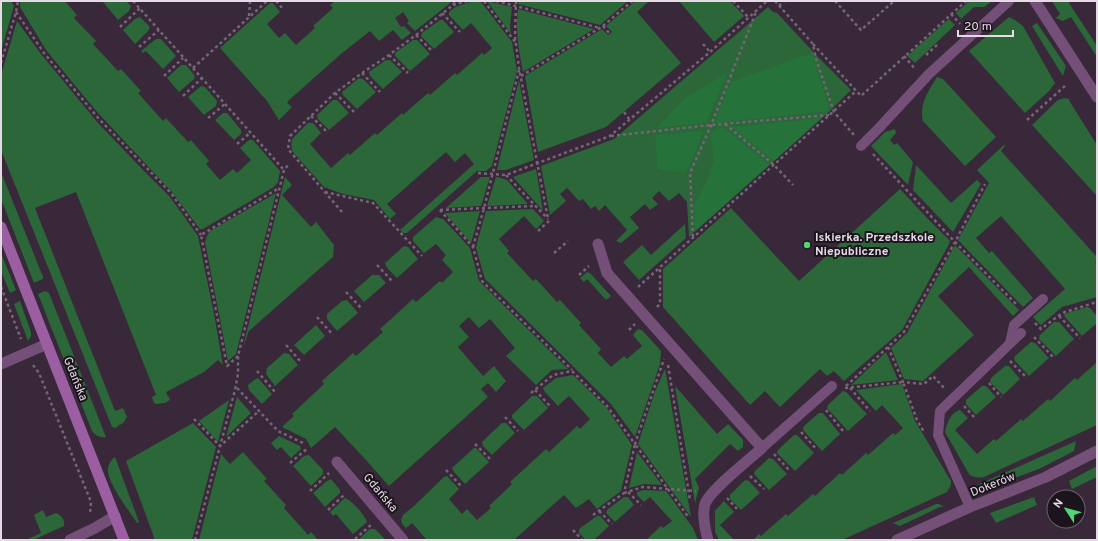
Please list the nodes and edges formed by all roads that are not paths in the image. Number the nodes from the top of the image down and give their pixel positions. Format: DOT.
graph roads {
  1 [pos="1009,1"];
  2 [pos="1035,1"];
  3 [pos="1097,97"];
  4 [pos="862,145"];
  5 [pos="1,227"];
  6 [pos="598,244"];
  7 [pos="1043,298"];
  8 [pos="1021,333"];
  9 [pos="1010,343"];
  10 [pos="47,344"];
  11 [pos="2,361"];
  12 [pos="832,386"];
  13 [pos="767,450"];
  14 [pos="1097,451"];
  15 [pos="337,462"];
  16 [pos="970,507"];
  17 [pos="115,516"];
  18 [pos="70,540"];
  19 [pos="124,540"];
  20 [pos="403,540"];
  21 [pos="708,540"];
  22 [pos="897,540"];
  1 -- 4 [label="lane"];
  2 -- 3 [label="street"];
  5 -- 10 [label="main road, Gdańska"];
  6 -- 13 [label="street"];
  7 -- 9 [label="lane"];
  8 -- 9 [label="lane"];
  9 -- 16 [label="lane"];
  10 -- 11 [label="street"];
  10 -- 17 [label="main road, Gdańska"];
  12 -- 13 [label="lane"];
  13 -- 21 [label="street"];
  14 -- 16 [label="street, Dokerów"];
  15 -- 20 [label="street, Gdańska"];
  16 -- 22 [label="street, Dokerów"];
  17 -- 18 [label="street"];
  17 -- 19 [label="main road, Gdańska"];
}
